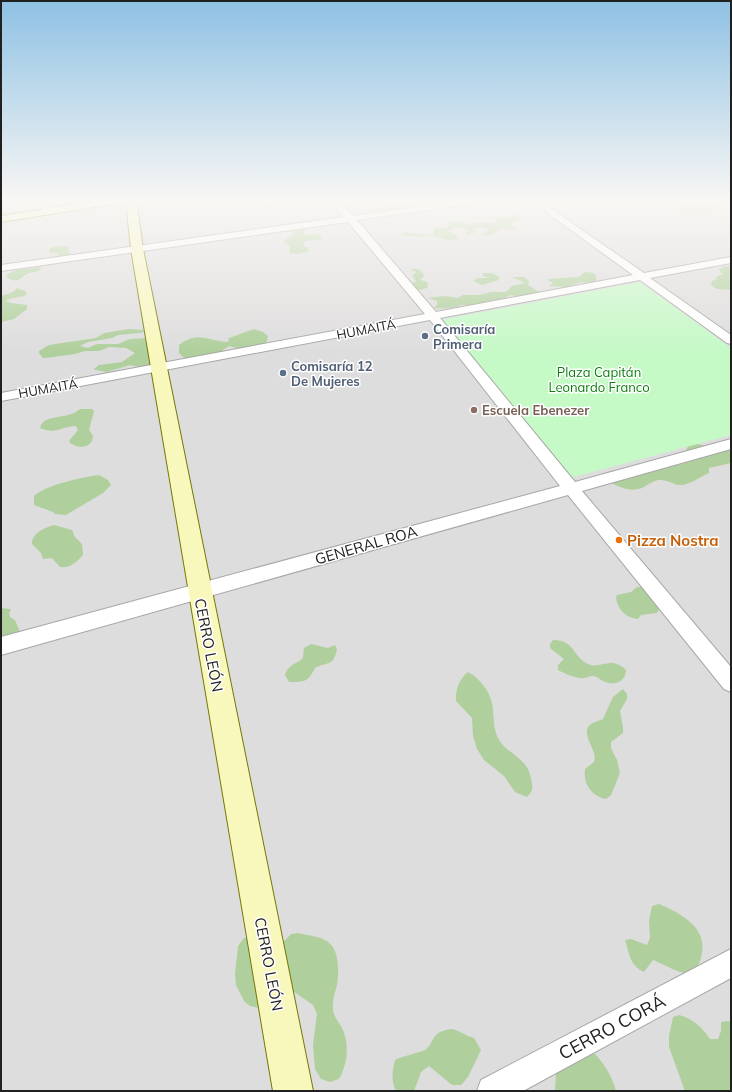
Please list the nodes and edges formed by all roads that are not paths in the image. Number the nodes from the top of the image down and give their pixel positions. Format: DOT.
graph roads {
  1 [pos="136,249"];
  2 [pos="129,250"];
  3 [pos="377,250"];
  4 [pos="605,250"];
  5 [pos="731,260"];
  6 [pos="1,268"];
  7 [pos="643,277"];
  8 [pos="433,316"];
  9 [pos="731,340"];
  10 [pos="159,368"];
  11 [pos="1,397"];
  12 [pos="731,444"];
  13 [pos="571,488"];
  14 [pos="199,591"];
  15 [pos="1,646"];
  16 [pos="731,682"];
  17 [pos="731,963"];
  18 [pos="293,1091"];
  19 [pos="492,1091"];
  1 -- 10 [label="street, CERRO LEÓN"];
  2 -- 6 [label="street"];
  3 -- 8 [label="street"];
  4 -- 7 [label="street"];
  5 -- 7 [label="street, HUMAITÁ"];
  7 -- 8 [label="street, HUMAITÁ"];
  7 -- 9 [label="street"];
  8 -- 10 [label="street, HUMAITÁ"];
  8 -- 13 [label="street"];
  10 -- 11 [label="street, HUMAITÁ"];
  10 -- 14 [label="street, CERRO LEÓN"];
  12 -- 13 [label="street, GENERAL ROA"];
  13 -- 14 [label="street, GENERAL ROA"];
  13 -- 16 [label="street"];
  14 -- 15 [label="street, GENERAL ROA"];
  14 -- 18 [label="street, CERRO LEÓN"];
  17 -- 19 [label="street, CERRO CORÁ"];
}
